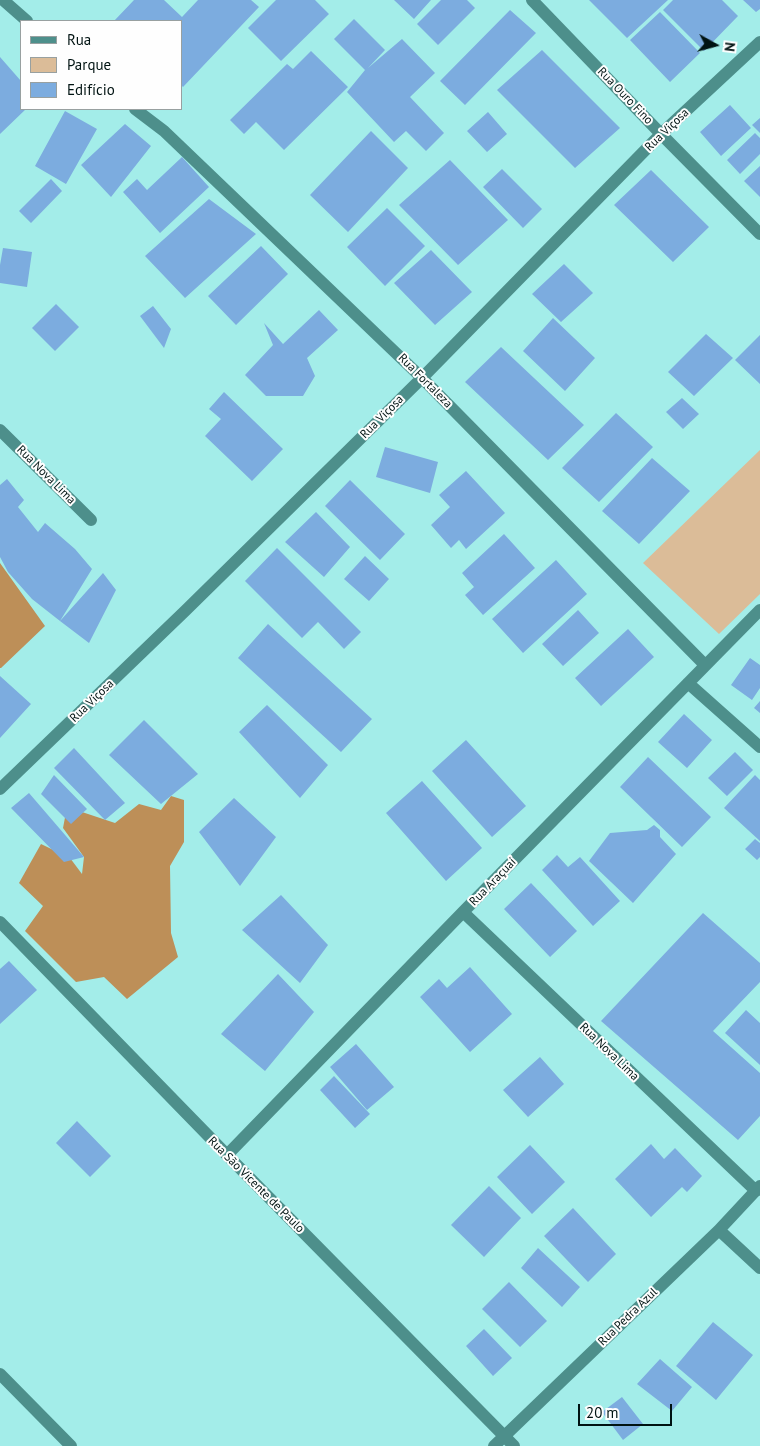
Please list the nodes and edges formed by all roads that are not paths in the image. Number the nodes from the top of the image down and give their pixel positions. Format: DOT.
graph roads {
  1 [pos="3,0"];
  2 [pos="532,0"];
  3 [pos="26,20"];
  4 [pos="760,42"];
  5 [pos="136,110"];
  6 [pos="661,134"];
  7 [pos="760,234"];
  8 [pos="422,378"];
  9 [pos="0,430"];
  10 [pos="91,520"];
  11 [pos="760,610"];
  12 [pos="705,665"];
  13 [pos="688,683"];
  14 [pos="760,747"];
  15 [pos="0,789"];
  16 [pos="463,912"];
  17 [pos="0,922"];
  18 [pos="227,1155"];
  19 [pos="758,1189"];
  20 [pos="719,1230"];
  21 [pos="760,1268"];
  22 [pos="0,1374"];
  23 [pos="504,1436"];
  24 [pos="71,1446"];
  25 [pos="494,1446"];
  26 [pos="514,1446"];
  1 -- 3 [label="street"];
  2 -- 6 [label="street, Rua Ouro Fino"];
  4 -- 6 [label="street, Rua Viçosa"];
  5 -- 8 [label="street, Rua Fortaleza"];
  6 -- 7 [label="street, Rua Ouro Fino"];
  6 -- 8 [label="street, Rua Viçosa"];
  8 -- 12 [label="street, Rua Fortaleza"];
  8 -- 15 [label="street, Rua Viçosa"];
  9 -- 10 [label="street, Rua Nova Lima"];
  11 -- 12 [label="street, Rua Araçuaí"];
  12 -- 13 [label="street, Rua Araçuaí"];
  13 -- 14 [label="street"];
  13 -- 16 [label="street, Rua Araçuaí"];
  16 -- 18 [label="street, Rua Araçuaí"];
  16 -- 19 [label="street, Rua Nova Lima"];
  17 -- 18 [label="street, Rua São Vicente de Paulo"];
  18 -- 23 [label="street, Rua São Vicente de Paulo"];
  19 -- 20 [label="street, Rua Pedra Azul"];
  20 -- 21 [label="street"];
  20 -- 23 [label="street, Rua Pedra Azul"];
  22 -- 24 [label="street"];
  23 -- 25 [label="street, Rua Pedra Azul"];
  23 -- 26 [label="street, Rua São Vicente de Paulo"];
}
